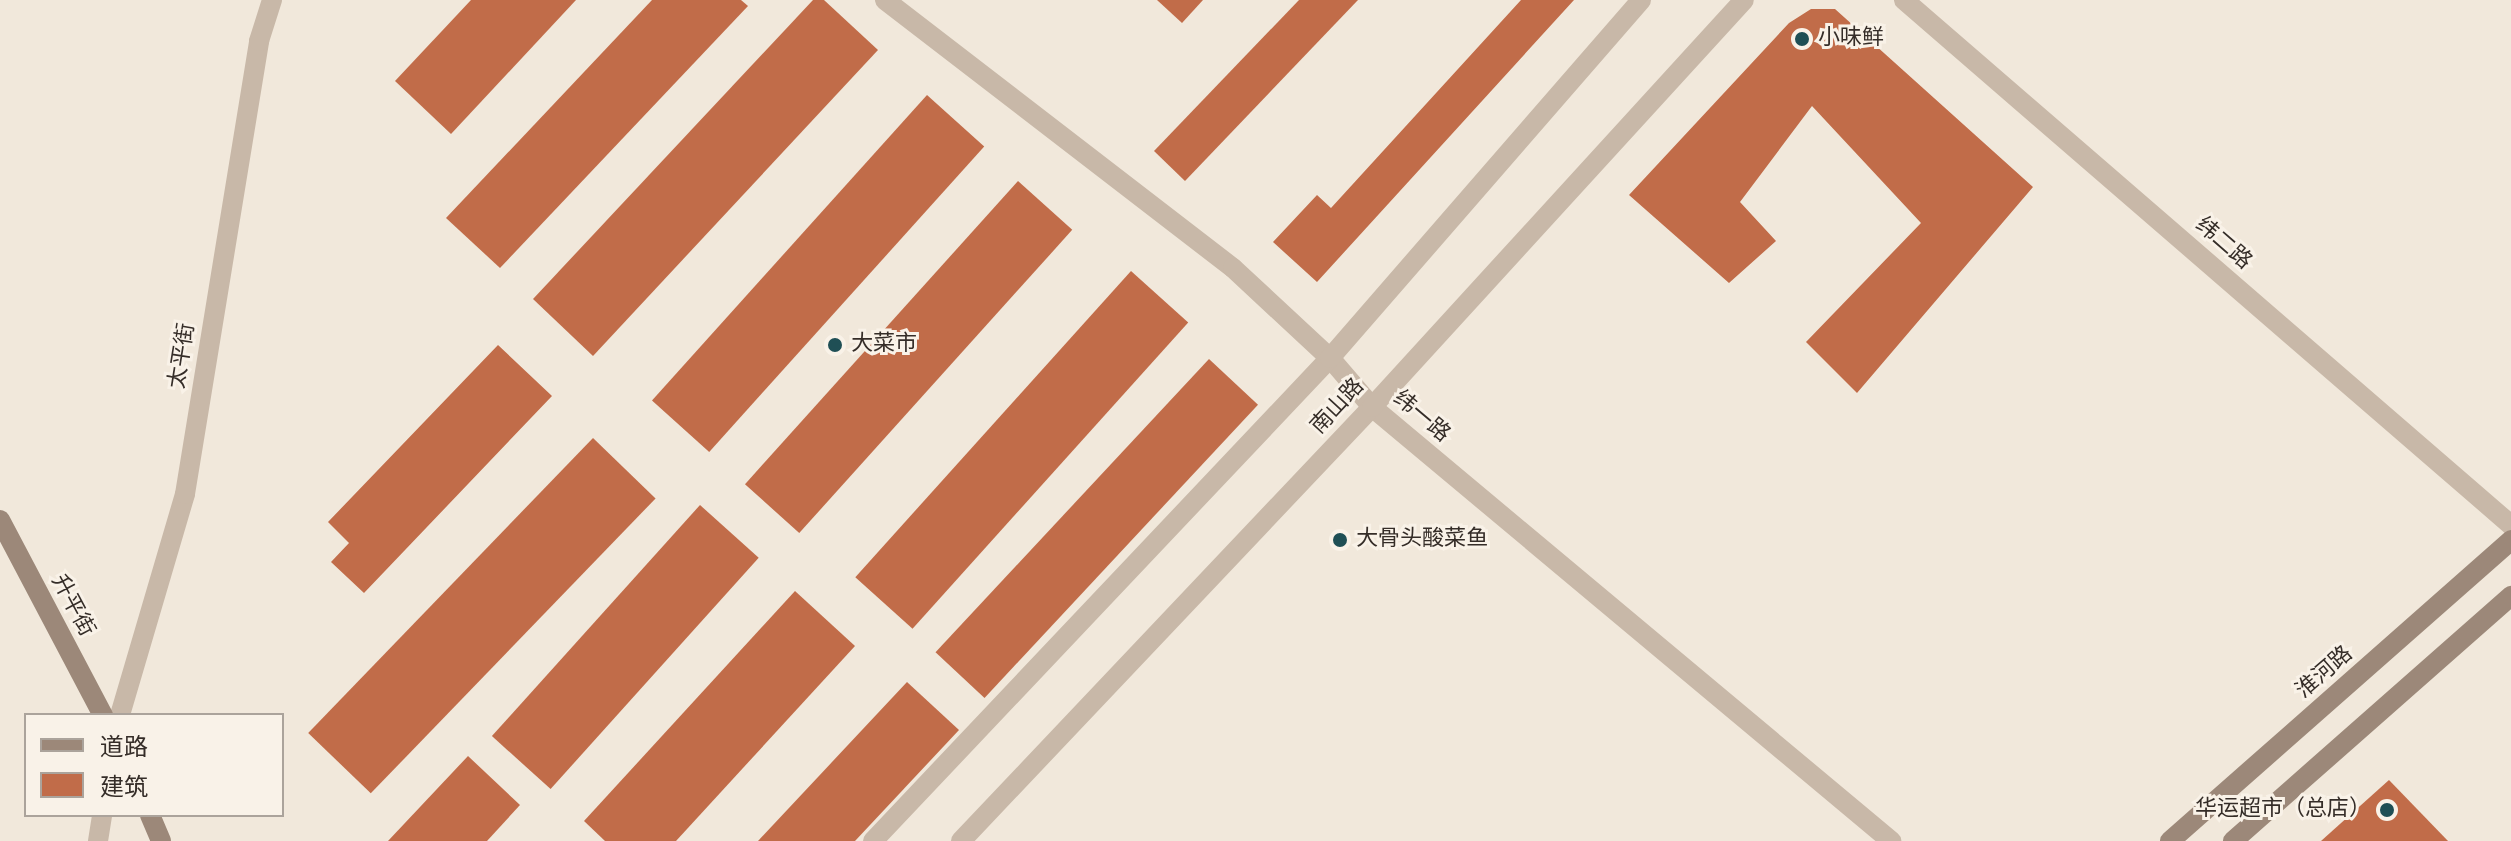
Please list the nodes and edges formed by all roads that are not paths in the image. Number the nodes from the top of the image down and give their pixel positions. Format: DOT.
graph roads {
  1 [pos="272,0"];
  2 [pos="885,0"];
  3 [pos="1641,0"];
  4 [pos="1744,0"];
  5 [pos="1904,0"];
  6 [pos="1330,358"];
  7 [pos="1372,407"];
  8 [pos="0,520"];
  9 [pos="2511,525"];
  10 [pos="2511,540"];
  11 [pos="5,541"];
  12 [pos="2511,596"];
  13 [pos="102,713"];
  14 [pos="121,713"];
  15 [pos="102,817"];
  16 [pos="151,817"];
  17 [pos="98,841"];
  18 [pos="161,841"];
  19 [pos="873,841"];
  20 [pos="961,841"];
  21 [pos="1891,841"];
  22 [pos="2170,841"];
  23 [pos="2233,841"];
  1 -- 14 [label="street, 太平街"];
  2 -- 6 [label="street, 纬一路"];
  3 -- 6 [label="street, 南山路"];
  4 -- 7 [label="street, 南山路"];
  5 -- 9 [label="street, 纬二路"];
  6 -- 7 [label="street, 纬一路"];
  6 -- 19 [label="street, 南山路"];
  7 -- 20 [label="street, 南山路"];
  7 -- 21 [label="street, 纬一路"];
  8 -- 11 [label="main road, 升平街"];
  10 -- 22 [label="main road, 淮河路"];
  11 -- 13 [label="main road, 升平街"];
  12 -- 23 [label="main road"];
  15 -- 17 [label="street"];
  16 -- 18 [label="main road"];
}
